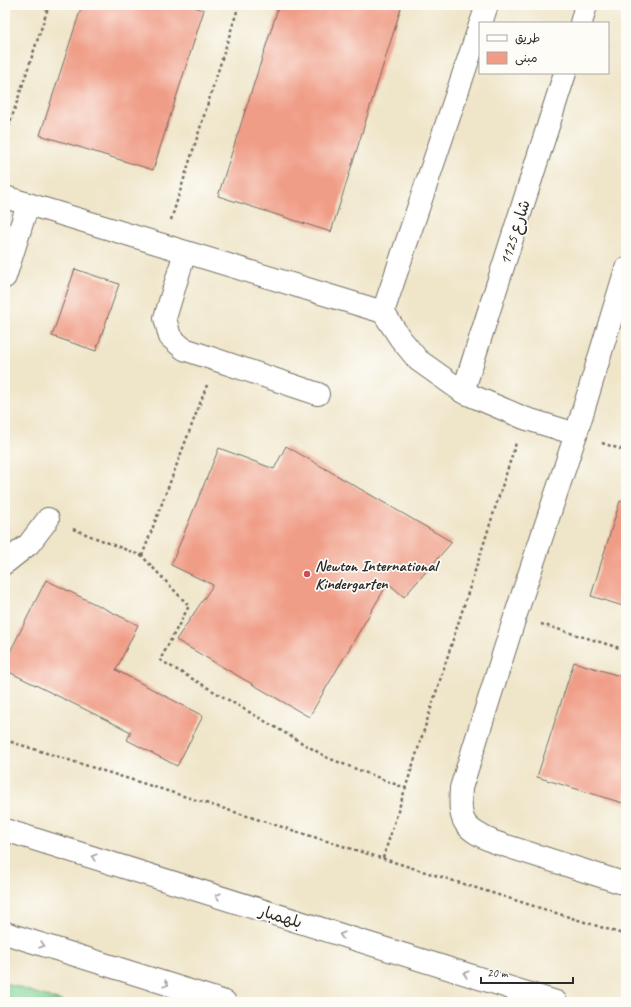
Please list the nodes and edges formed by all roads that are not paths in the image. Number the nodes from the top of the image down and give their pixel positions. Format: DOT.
graph roads {
  1 [pos="487,5"];
  2 [pos="586,5"];
  3 [pos="481,22"];
  4 [pos="581,22"];
  5 [pos="479,27"];
  6 [pos="565,74"];
  7 [pos="5,197"];
  8 [pos="28,204"];
  9 [pos="185,252"];
  10 [pos="626,269"];
  11 [pos="5,278"];
  12 [pos="383,312"];
  13 [pos="463,392"];
  14 [pos="318,394"];
  15 [pos="576,434"];
  16 [pos="48,519"];
  17 [pos="5,563"];
  18 [pos="5,830"];
  19 [pos="626,884"];
  20 [pos="5,933"];
  21 [pos="225,1002"];
  22 [pos="556,1002"];
  1 -- 3 [label="street"];
  2 -- 4 [label="street"];
  5 -- 12 [label="street"];
  6 -- 13 [label="street, شارع 1125"];
  7 -- 8 [label="street"];
  8 -- 9 [label="street"];
  8 -- 11 [label="street"];
  9 -- 12 [label="street"];
  9 -- 14 [label="street"];
  10 -- 15 [label="street"];
  12 -- 13 [label="street"];
  13 -- 15 [label="street"];
  15 -- 19 [label="street"];
  16 -- 17 [label="street"];
  22 -- 18 [label="street, بلهمبار, one-way"];
  20 -- 21 [label="street, one-way"];
}
